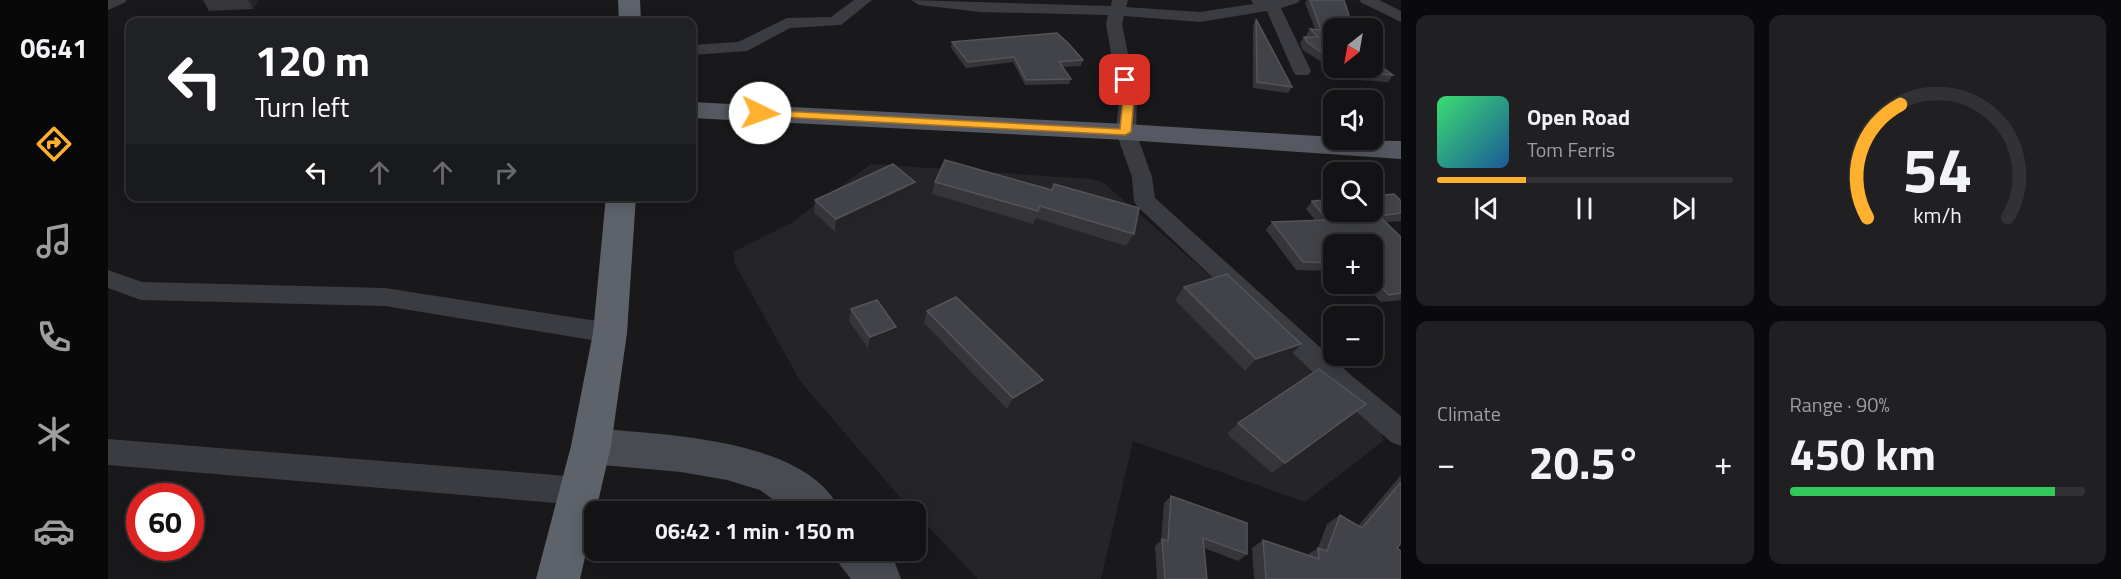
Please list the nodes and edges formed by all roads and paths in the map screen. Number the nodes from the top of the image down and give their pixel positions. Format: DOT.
graph roads {
  1 [pos="119,0"];
  2 [pos="629,0"];
  3 [pos="864,0"];
  4 [pos="919,0"];
  5 [pos="1255,0"];
  6 [pos="1292,0"];
  7 [pos="1367,0"];
  8 [pos="108,5"];
  9 [pos="1120,5"];
  10 [pos="1272,6"];
  11 [pos="1401,17"];
  12 [pos="630,18"];
  13 [pos="696,50"];
  14 [pos="1302,71"];
  15 [pos="696,110"];
  16 [pos="1125,132"];
  17 [pos="1401,150"];
  18 [pos="621,201"];
  19 [pos="108,279"];
  20 [pos="610,333"];
  21 [pos="1401,433"];
  22 [pos="591,446"];
  23 [pos="108,452"];
  24 [pos="580,491"];
  25 [pos="810,501"];
  26 [pos="864,561"];
  27 [pos="558,579"];
  28 [pos="879,579"];
  1 -- 8 [label="street"];
  2 -- 12 [label="highway"];
  3 -- 13 [label="street"];
  4 -- 9 [label="street"];
  5 -- 10 [label="street"];
  6 -- 10 [label="street"];
  7 -- 11 [label="street"];
  9 -- 10 [label="street"];
  9 -- 16 [label="street"];
  10 -- 14 [label="street"];
  15 -- 16 [label="main road"];
  16 -- 17 [label="main road"];
  16 -- 21 [label="street"];
  18 -- 20 [label="highway"];
  19 -- 20 [label="street"];
  20 -- 22 [label="highway"];
  22 -- 24 [label="highway"];
  22 -- 25 [label="main road"];
  23 -- 24 [label="street"];
  24 -- 27 [label="highway"];
  26 -- 28 [label="main road"];
}
